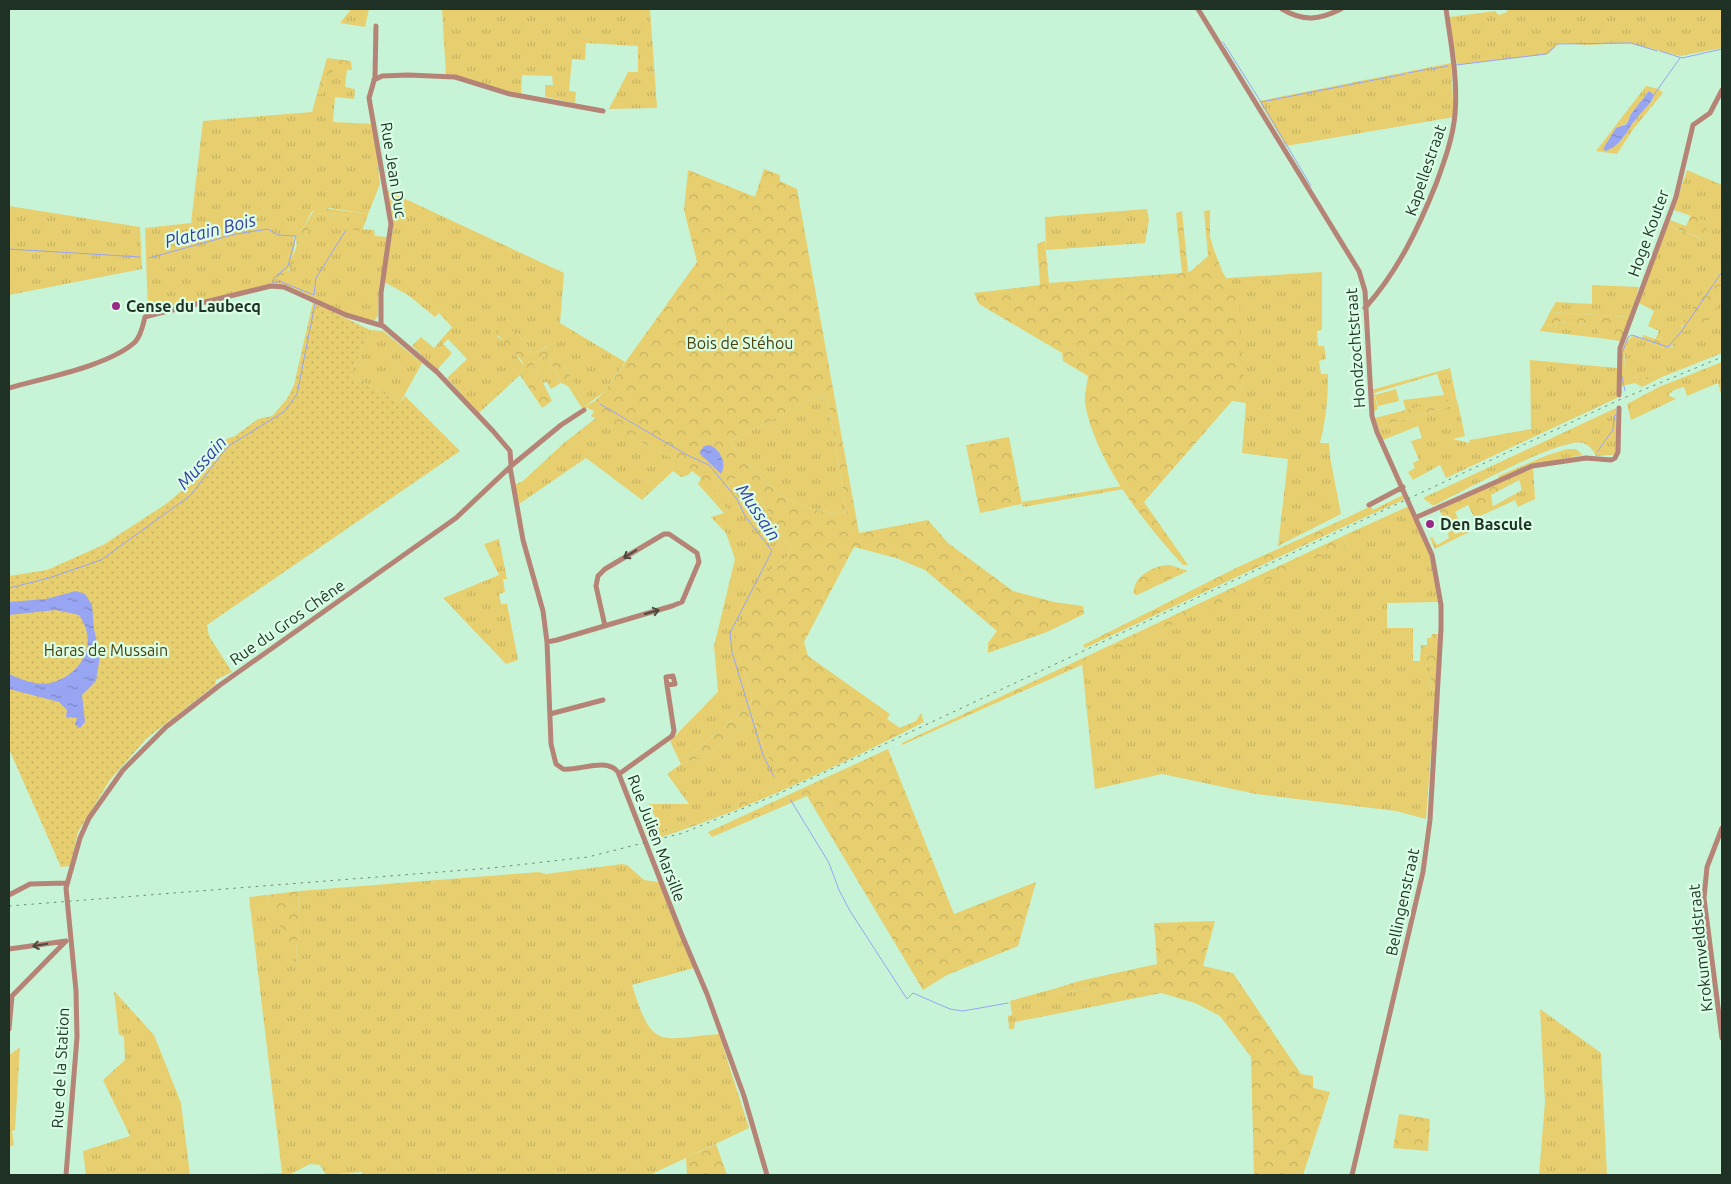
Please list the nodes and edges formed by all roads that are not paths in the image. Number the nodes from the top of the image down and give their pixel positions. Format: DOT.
graph roads {
  1 [pos="1198,9"];
  2 [pos="1282,9"];
  3 [pos="1341,9"];
  4 [pos="1446,9"];
  5 [pos="376,26"];
  6 [pos="374,80"];
  7 [pos="1722,90"];
  8 [pos="603,111"];
  9 [pos="1365,295"];
  10 [pos="1375,298"];
  11 [pos="1365,308"];
  12 [pos="381,325"];
  13 [pos="9,388"];
  14 [pos="1619,395"];
  15 [pos="1619,408"];
  16 [pos="584,410"];
  17 [pos="510,467"];
  18 [pos="1403,488"];
  19 [pos="1369,505"];
  20 [pos="1417,517"];
  21 [pos="605,626"];
  22 [pos="1441,629"];
  23 [pos="547,642"];
  24 [pos="667,685"];
  25 [pos="603,700"];
  26 [pos="550,714"];
  27 [pos="619,774"];
  28 [pos="1722,828"];
  29 [pos="67,883"];
  30 [pos="9,895"];
  31 [pos="67,902"];
  32 [pos="69,941"];
  33 [pos="9,949"];
  34 [pos="9,1029"];
  35 [pos="1722,1038"];
  36 [pos="66,1175"];
  37 [pos="767,1175"];
  38 [pos="1352,1175"];
  1 -- 9 [label="street, Hondzochtstraat"];
  2 -- 3 [label="street"];
  4 -- 10 [label="street, Kapellestraat"];
  5 -- 6 [label="street, Rue Jean Duc"];
  6 -- 8 [label="street"];
  6 -- 12 [label="street, Rue Jean Duc"];
  7 -- 14 [label="street, Hoge Kouter"];
  9 -- 10 [label="street"];
  9 -- 11 [label="street, Hondzochtstraat"];
  10 -- 11 [label="street, Kapellestraat"];
  11 -- 18 [label="street, Hondzochtstraat"];
  12 -- 13 [label="street"];
  12 -- 17 [label="street"];
  15 -- 20 [label="street"];
  16 -- 17 [label="street, Rue du Gros Chêne"];
  17 -- 23 [label="street, Rue Julien Marsille"];
  17 -- 29 [label="street, Rue du Gros Chêne"];
  18 -- 19 [label="street"];
  18 -- 20 [label="street, Hondzochtstraat"];
  20 -- 22 [label="street, Hondzochtstraat"];
  21 -- 21 [label="street, one-way"];
  21 -- 23 [label="street"];
  22 -- 38 [label="street, Bellingenstraat"];
  23 -- 26 [label="street, Rue Julien Marsille"];
  24 -- 27 [label="street"];
  25 -- 26 [label="street"];
  26 -- 27 [label="street, Rue Julien Marsille"];
  27 -- 37 [label="street, Rue Julien Marsille"];
  28 -- 35 [label="street, Krokumveldstraat"];
  29 -- 30 [label="street"];
  29 -- 31 [label="street, Rue du Gros Chêne"];
  31 -- 32 [label="street, Rue de la Station"];
  32 -- 33 [label="street, one-way"];
  32 -- 34 [label="street"];
  32 -- 36 [label="street, Rue de la Station"];
}
